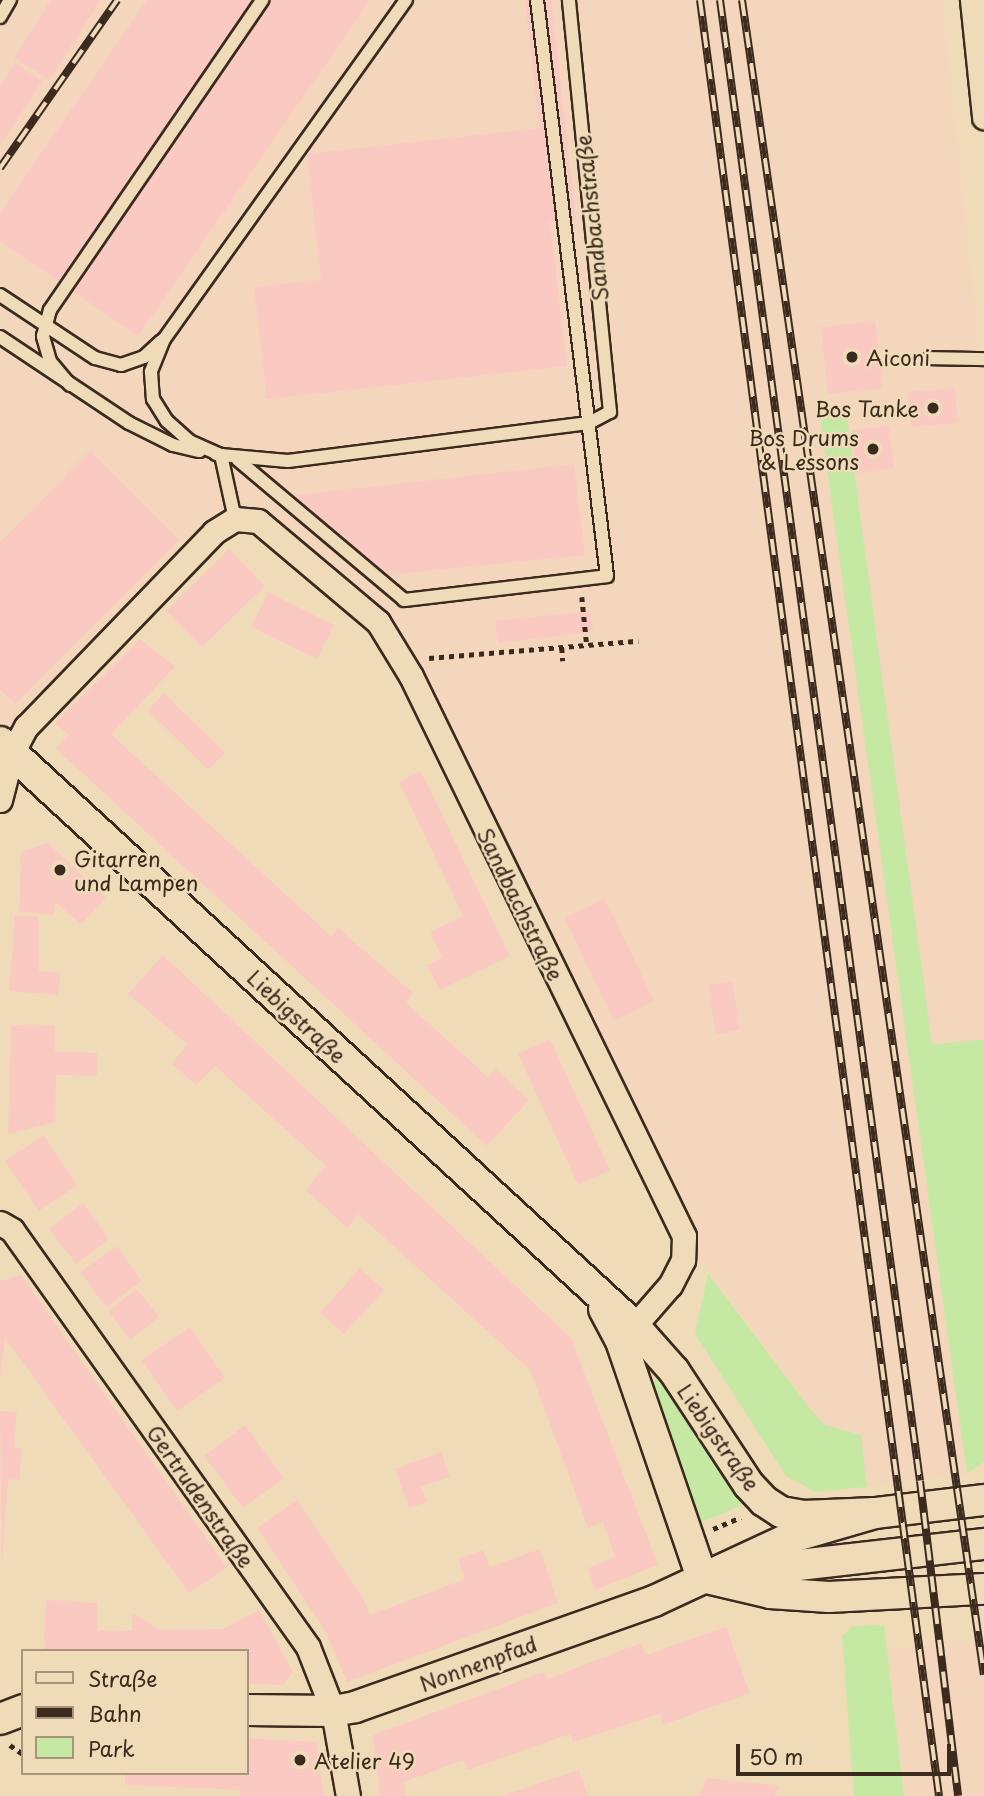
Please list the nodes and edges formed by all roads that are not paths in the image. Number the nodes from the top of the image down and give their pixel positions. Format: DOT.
graph roads {
  1 [pos="10,0"];
  2 [pos="262,0"];
  3 [pos="406,0"];
  4 [pos="537,0"];
  5 [pos="569,0"];
  6 [pos="972,0"];
  7 [pos="0,17"];
  8 [pos="984,117"];
  9 [pos="0,295"];
  10 [pos="46,326"];
  11 [pos="0,337"];
  12 [pos="164,339"];
  13 [pos="930,358"];
  14 [pos="984,359"];
  15 [pos="70,384"];
  16 [pos="589,423"];
  17 [pos="220,455"];
  18 [pos="238,460"];
  19 [pos="235,519"];
  20 [pos="6,747"];
  21 [pos="0,800"];
  22 [pos="0,1223"];
  23 [pos="627,1334"];
  24 [pos="984,1500"];
  25 [pos="875,1513"];
  26 [pos="984,1544"];
  27 [pos="702,1577"];
  28 [pos="984,1589"];
  29 [pos="248,1710"];
  30 [pos="21,1712"];
  31 [pos="333,1712"];
  32 [pos="5,1732"];
  33 [pos="348,1796"];
  1 -- 7 [label="lane"];
  2 -- 10 [label="lane"];
  3 -- 12 [label="lane"];
  4 -- 16 [label="lane"];
  5 -- 16 [label="lane, Sandbachstraße"];
  6 -- 8 [label="street"];
  9 -- 10 [label="lane"];
  10 -- 12 [label="lane"];
  10 -- 15 [label="lane"];
  11 -- 15 [label="lane"];
  12 -- 17 [label="lane"];
  13 -- 14 [label="lane"];
  15 -- 17 [label="lane"];
  16 -- 18 [label="lane"];
  16 -- 18 [label="lane"];
  17 -- 18 [label="lane"];
  17 -- 19 [label="lane"];
  19 -- 20 [label="street"];
  19 -- 23 [label="street, Sandbachstraße"];
  20 -- 21 [label="street"];
  20 -- 23 [label="street, Liebigstraße"];
  22 -- 31 [label="street, Gertrudenstraße"];
  23 -- 25 [label="street, Liebigstraße"];
  23 -- 27 [label="street, Liebigstraße"];
  24 -- 25 [label="street, Nonnenpfad"];
  25 -- 27 [label="street, Nonnenpfad"];
  26 -- 27 [label="street, Nonnenpfad"];
  27 -- 28 [label="street"];
  27 -- 31 [label="street, Nonnenpfad"];
  29 -- 31 [label="street, Nonnenpfad"];
  30 -- 32 [label="street"];
  31 -- 33 [label="street, Gertrudenstraße"];
}
